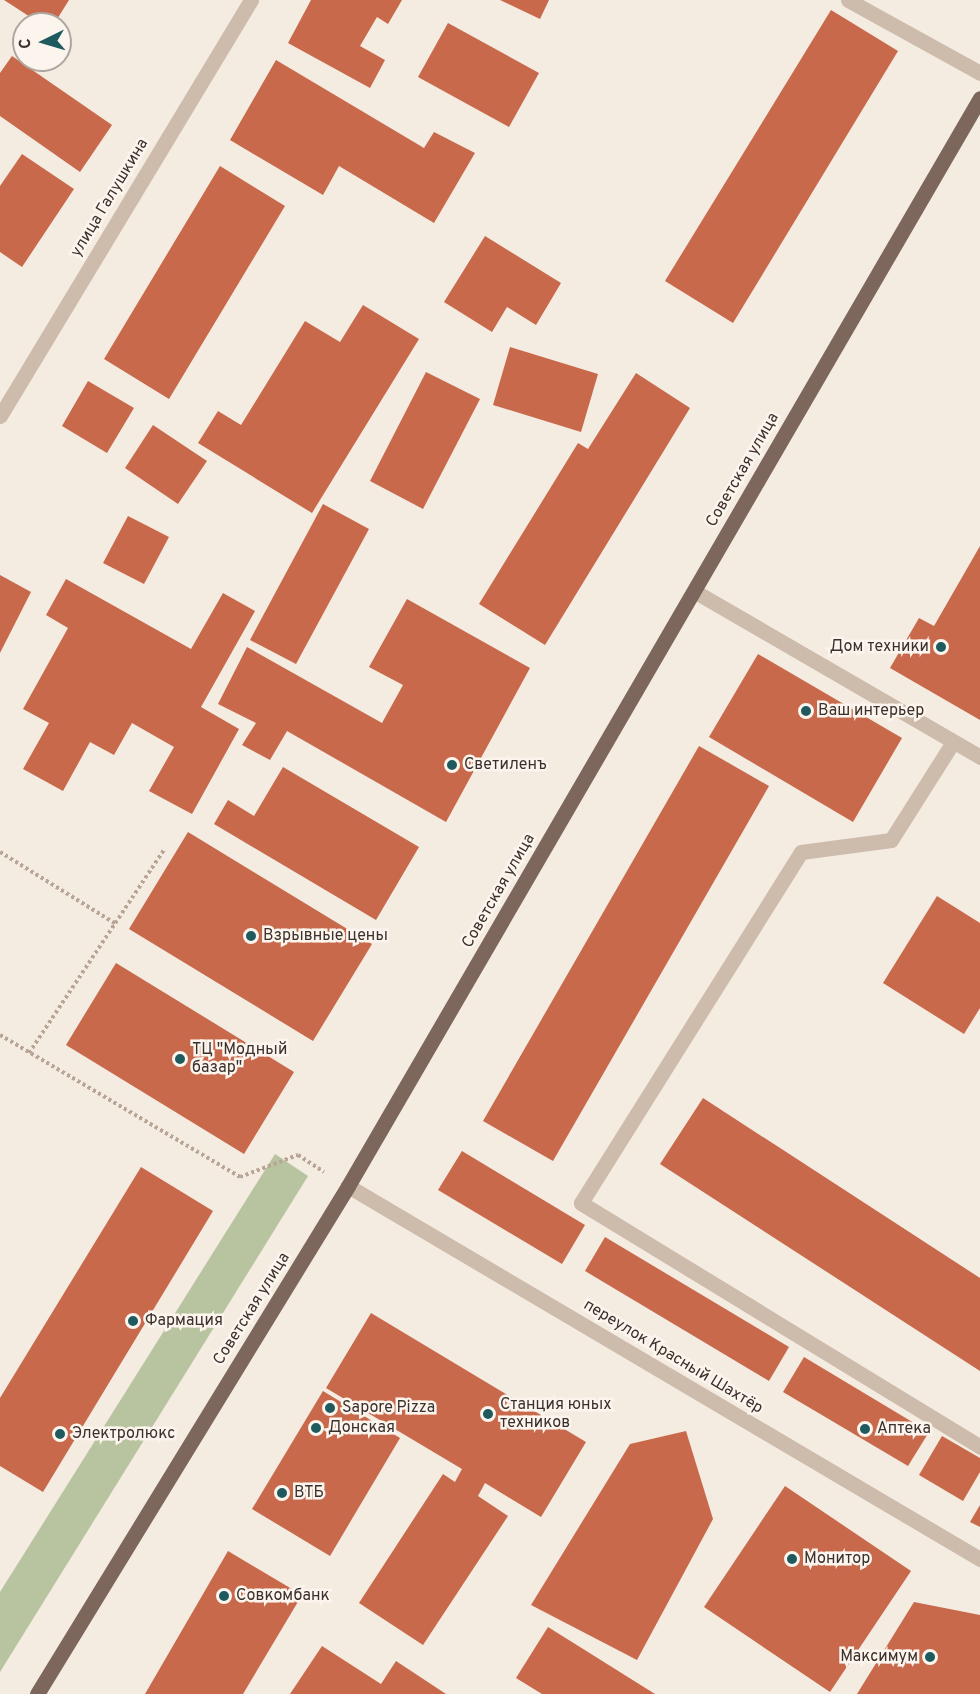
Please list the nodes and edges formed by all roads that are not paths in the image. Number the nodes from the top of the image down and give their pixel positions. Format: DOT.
graph roads {
  1 [pos="251,0"];
  2 [pos="848,0"];
  3 [pos="980,73"];
  4 [pos="980,98"];
  5 [pos="0,416"];
  6 [pos="694,591"];
  7 [pos="953,742"];
  8 [pos="980,757"];
  9 [pos="348,1186"];
  10 [pos="980,1447"];
  11 [pos="980,1559"];
  12 [pos="37,1694"];
  1 -- 5 [label="street, улица Галушкина"];
  2 -- 3 [label="street"];
  4 -- 6 [label="main road, Советская улица"];
  6 -- 7 [label="street"];
  6 -- 9 [label="main road, Советская улица"];
  7 -- 8 [label="street"];
  7 -- 10 [label="street"];
  9 -- 11 [label="street, переулок Красный Шахтёр"];
  9 -- 12 [label="main road, Советская улица"];
}
